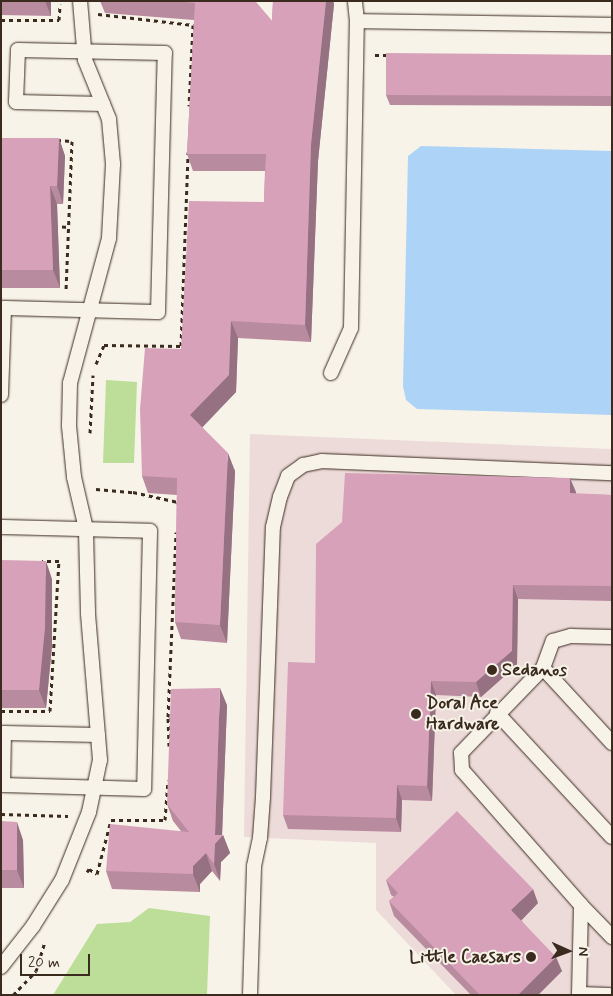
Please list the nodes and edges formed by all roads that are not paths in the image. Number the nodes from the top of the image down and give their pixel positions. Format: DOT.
graph roads {
  1 [pos="80,1"];
  2 [pos="355,1"];
  3 [pos="357,21"];
  4 [pos="612,24"];
  5 [pos="84,52"];
  6 [pos="103,104"];
  7 [pos="91,310"];
  8 [pos="331,373"];
  9 [pos="1,395"];
  10 [pos="612,473"];
  11 [pos="1,527"];
  12 [pos="86,529"];
  13 [pos="606,636"];
  14 [pos="612,648"];
  15 [pos="542,668"];
  16 [pos="497,713"];
  17 [pos="98,736"];
  18 [pos="612,743"];
  19 [pos="94,788"];
  20 [pos="612,836"];
  21 [pos="581,905"];
  22 [pos="612,937"];
  23 [pos="1,967"];
  24 [pos="579,994"];
  25 [pos="250,995"];
  26 [pos="609,995"];
  1 -- 5 [label="lane"];
  2 -- 3 [label="lane"];
  3 -- 4 [label="lane"];
  3 -- 8 [label="lane"];
  5 -- 6 [label="lane"];
  5 -- 6 [label="lane"];
  5 -- 7 [label="lane"];
  6 -- 7 [label="lane"];
  7 -- 9 [label="lane"];
  7 -- 12 [label="lane"];
  10 -- 25 [label="lane"];
  11 -- 12 [label="lane"];
  12 -- 17 [label="lane"];
  12 -- 19 [label="lane"];
  13 -- 14 [label="lane"];
  13 -- 15 [label="lane"];
  15 -- 16 [label="lane"];
  15 -- 18 [label="lane"];
  16 -- 20 [label="lane"];
  16 -- 21 [label="lane"];
  17 -- 19 [label="lane"];
  17 -- 19 [label="lane"];
  19 -- 23 [label="lane"];
  21 -- 22 [label="lane"];
  21 -- 24 [label="lane"];
  24 -- 26 [label="lane"];
}
